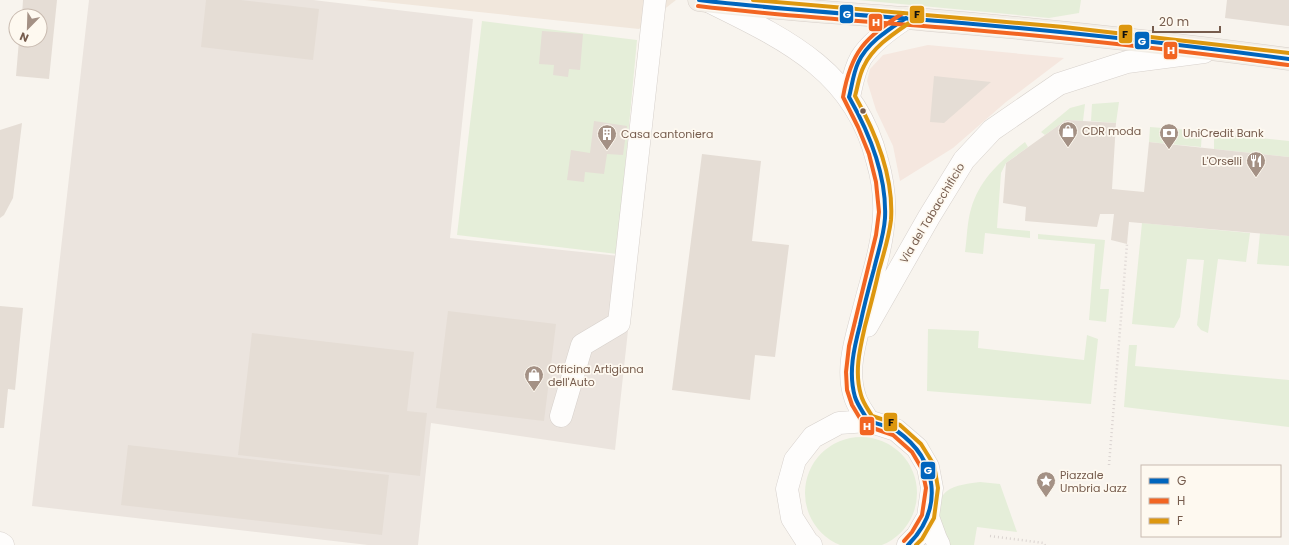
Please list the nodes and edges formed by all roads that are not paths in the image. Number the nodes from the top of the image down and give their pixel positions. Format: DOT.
graph roads {
  1 [pos="655,0"];
  2 [pos="703,0"];
  3 [pos="906,18"];
  4 [pos="1217,50"];
  5 [pos="1289,59"];
  6 [pos="849,97"];
  7 [pos="855,347"];
  8 [pos="561,416"];
  9 [pos="868,420"];
  10 [pos="928,517"];
  11 [pos="0,543"];
  12 [pos="805,544"];
  13 [pos="3,545"];
  14 [pos="908,545"];
  15 [pos="940,545"];
  1 -- 8 [label="street"];
  2 -- 3 [label="main road"];
  2 -- 6 [label="street, Via del Tabacchificio"];
  3 -- 4 [label="main road"];
  3 -- 6 [label="street"];
  4 -- 5 [label="main road"];
  4 -- 7 [label="street, Via del Tabacchificio"];
  6 -- 7 [label="street, Via del Tabacchificio"];
  7 -- 9 [label="street, Via del Tabacchificio"];
  9 -- 10 [label="street"];
  9 -- 12 [label="street"];
  10 -- 14 [label="street"];
  10 -- 15 [label="street"];
  11 -- 13 [label="street"];
}
